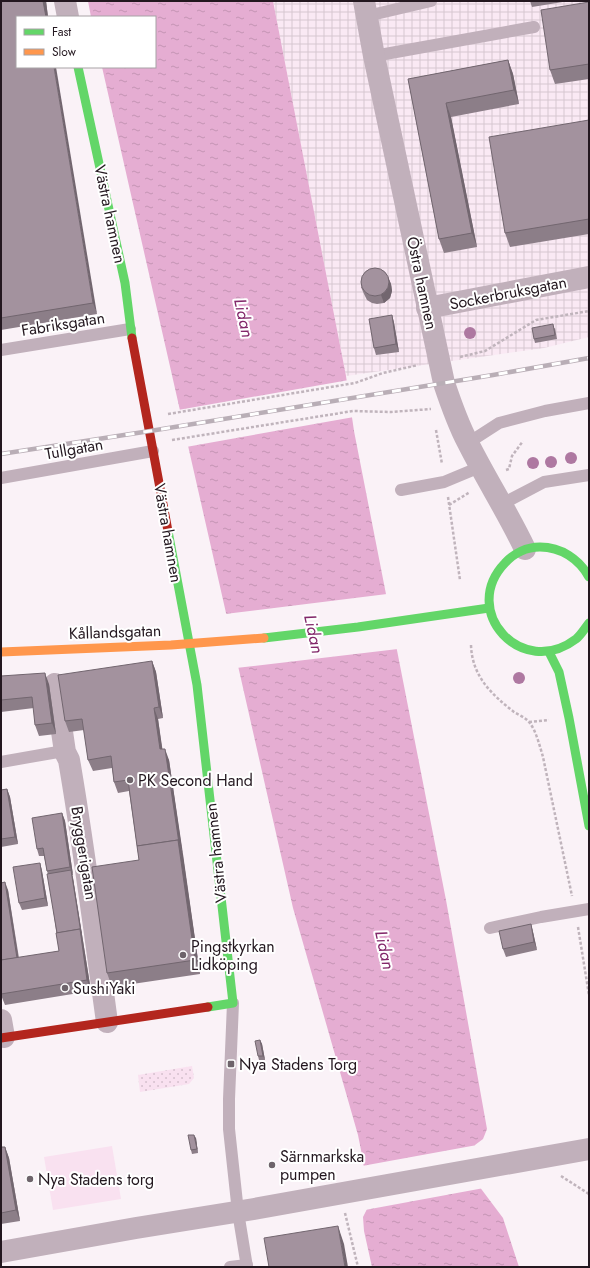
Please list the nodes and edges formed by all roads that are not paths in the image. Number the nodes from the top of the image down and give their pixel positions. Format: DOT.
graph roads {
  1 [pos="65,1"];
  2 [pos="431,1"];
  3 [pos="366,9"];
  4 [pos="68,16"];
  5 [pos="534,27"];
  6 [pos="374,56"];
  7 [pos="78,68"];
  8 [pos="589,277"];
  9 [pos="427,308"];
  10 [pos="130,329"];
  11 [pos="1,350"];
  12 [pos="589,403"];
  13 [pos="468,443"];
  14 [pos="153,451"];
  15 [pos="484,474"];
  16 [pos="589,474"];
  17 [pos="1,478"];
  18 [pos="401,490"];
  19 [pos="502,504"];
  20 [pos="525,549"];
  21 [pos="588,573"];
  22 [pos="489,608"];
  23 [pos="589,624"];
  24 [pos="189,644"];
  25 [pos="1,652"];
  26 [pos="549,652"];
  27 [pos="56,684"];
  28 [pos="66,752"];
  29 [pos="1,762"];
  30 [pos="589,826"];
  31 [pos="589,909"];
  32 [pos="490,928"];
  33 [pos="233,1003"];
  34 [pos="107,1022"];
  35 [pos="2,1032"];
  36 [pos="589,1149"];
  37 [pos="238,1212"];
  38 [pos="1,1252"];
  39 [pos="247,1266"];
  40 [pos="230,1267"];
  1 -- 4 [label="street"];
  2 -- 3 [label="lane"];
  3 -- 6 [label="street, Östra hamnen"];
  5 -- 6 [label="lane"];
  6 -- 9 [label="street, Östra hamnen"];
  7 -- 10 [label="street, Västra hamnen"];
  8 -- 9 [label="street, Sockerbruksgatan"];
  9 -- 13 [label="street, Östra hamnen"];
  10 -- 11 [label="lane, Fabriksgatan"];
  10 -- 14 [label="street, Västra hamnen"];
  12 -- 13 [label="lane"];
  13 -- 15 [label="street, Östra hamnen"];
  14 -- 17 [label="lane, Tullgatan"];
  14 -- 24 [label="street, Västra hamnen"];
  15 -- 18 [label="lane"];
  15 -- 19 [label="street, Östra hamnen"];
  16 -- 19 [label="lane"];
  19 -- 20 [label="street, Östra hamnen"];
  20 -- 21 [label="street"];
  20 -- 22 [label="street"];
  22 -- 24 [label="street, Kållandsgatan"];
  22 -- 26 [label="street"];
  23 -- 26 [label="street"];
  24 -- 25 [label="street, Kållandsgatan"];
  24 -- 33 [label="street, Västra hamnen"];
  26 -- 30 [label="street"];
  27 -- 28 [label="street, Bryggerigatan"];
  28 -- 29 [label="lane"];
  28 -- 34 [label="street, Bryggerigatan"];
  31 -- 32 [label="lane"];
  33 -- 34 [label="street"];
  33 -- 37 [label="lane"];
  34 -- 35 [label="street"];
  36 -- 37 [label="street"];
  37 -- 38 [label="street"];
  37 -- 39 [label="lane"];
  39 -- 40 [label="lane"];
}
